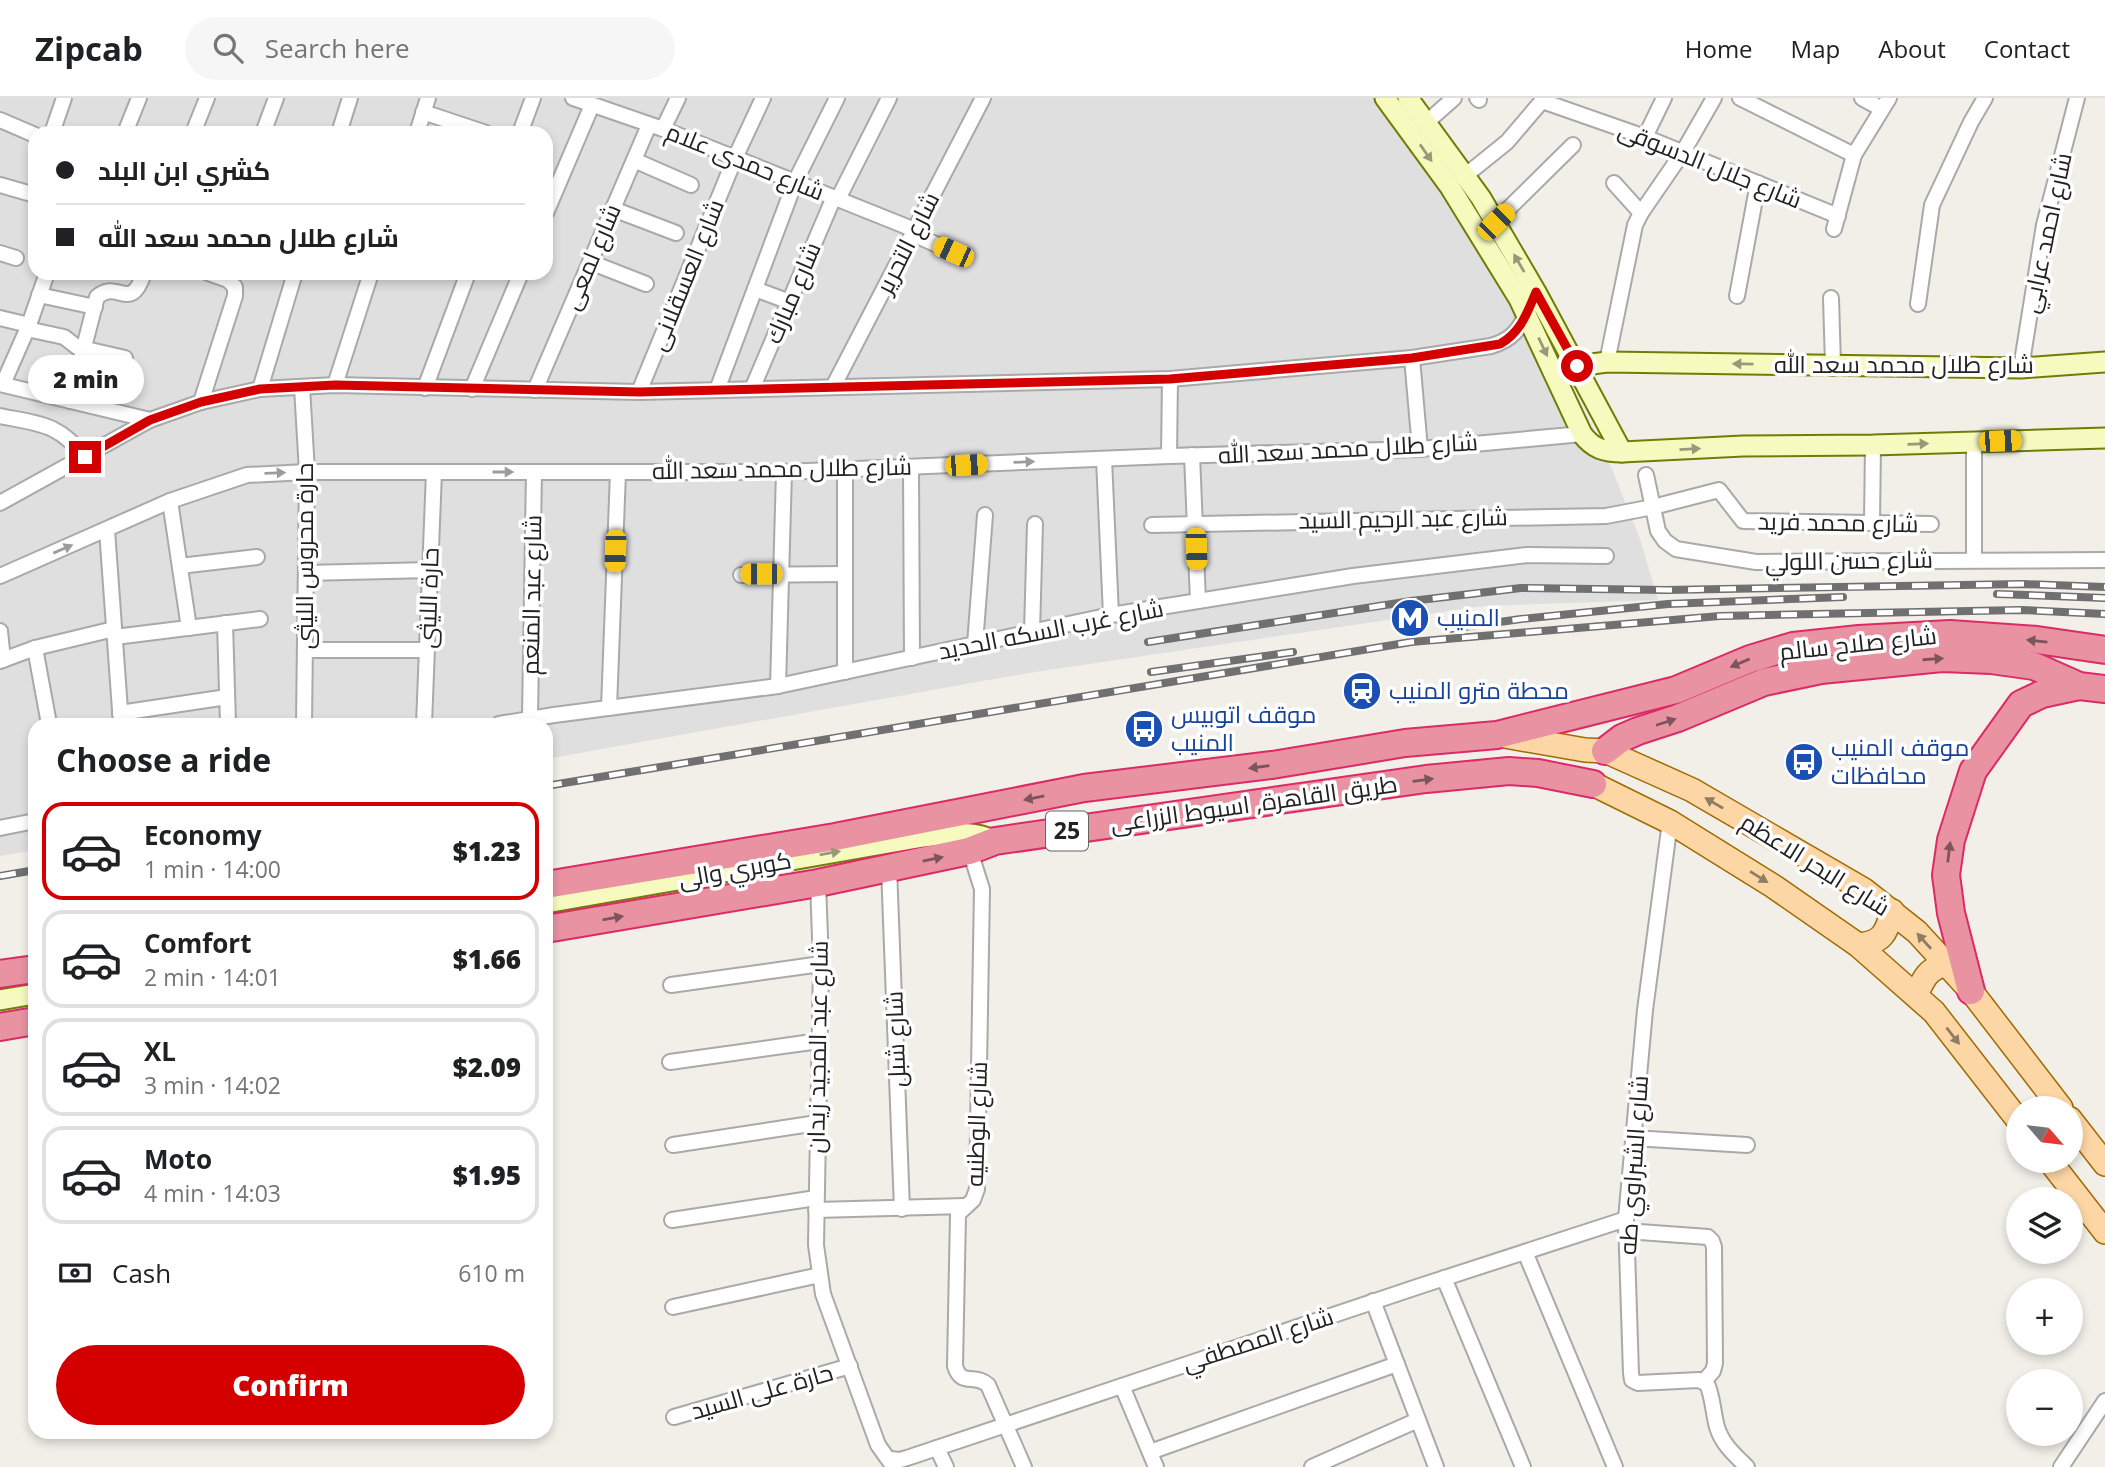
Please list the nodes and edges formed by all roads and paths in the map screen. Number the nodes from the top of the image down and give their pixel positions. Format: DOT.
graph roads {
  1 [pos="64,98"];
  2 [pos="139,98"];
  3 [pos="207,98"];
  4 [pos="276,98"];
  5 [pos="350,98"];
  6 [pos="533,98"];
  7 [pos="573,98"];
  8 [pos="678,98"];
  9 [pos="763,98"];
  10 [pos="837,98"];
  11 [pos="889,98"];
  12 [pos="983,98"];
  13 [pos="1385,98"];
  14 [pos="1408,98"];
  15 [pos="1454,98"];
  16 [pos="1664,98"];
  17 [pos="1714,98"];
  18 [pos="1740,98"];
  19 [pos="1861,98"];
  20 [pos="1985,98"];
  21 [pos="2077,98"];
  22 [pos="594,103"];
  23 [pos="1886,104"];
  24 [pos="426,105"];
  25 [pos="0,120"];
  26 [pos="1427,122"];
  27 [pos="54,126"];
  28 [pos="128,126"];
  29 [pos="196,126"];
  30 [pos="266,126"];
  31 [pos="341,126"];
  32 [pos="418,126"];
  33 [pos="471,126"];
  34 [pos="523,126"];
  35 [pos="656,127"];
  36 [pos="28,132"];
  37 [pos="1645,137"];
  38 [pos="1573,145"];
  39 [pos="1683,152"];
  40 [pos="1854,155"];
  41 [pos="735,158"];
  42 [pos="634,160"];
  43 [pos="1466,175"];
  44 [pos="795,182"];
  45 [pos="1614,183"];
  46 [pos="1758,183"];
  47 [pos="0,185"];
  48 [pos="691,185"];
  49 [pos="28,193"];
  50 [pos="553,197"];
  51 [pos="836,198"];
  52 [pos="613,209"];
  53 [pos="1641,213"];
  54 [pos="1496,222"];
  55 [pos="914,232"];
  56 [pos="676,233"];
  57 [pos="953,252"];
  58 [pos="0,253"];
  59 [pos="16,258"];
  60 [pos="590,262"];
  61 [pos="44,280"];
  62 [pos="142,280"];
  63 [pos="228,280"];
  64 [pos="293,280"];
  65 [pos="369,280"];
  66 [pos="465,280"];
  67 [pos="518,280"];
  68 [pos="646,284"];
  69 [pos="755,289"];
  70 [pos="1536,292"];
  71 [pos="39,295"];
  72 [pos="1737,296"];
  73 [pos="1831,298"];
  74 [pos="790,302"];
  75 [pos="1918,304"];
  76 [pos="95,307"];
  77 [pos="1527,313"];
  78 [pos="0,318"];
  79 [pos="28,327"];
  80 [pos="84,348"];
  81 [pos="125,358"];
  82 [pos="1412,358"];
  83 [pos="1607,362"];
  84 [pos="2105,362"];
  85 [pos="1833,365"];
  86 [pos="1577,366"];
  87 [pos="2021,368"];
  88 [pos="1170,379"];
  89 [pos="1,384"];
  90 [pos="335,385"];
  91 [pos="302,387"];
  92 [pos="833,387"];
  93 [pos="425,388"];
  94 [pos="260,389"];
  95 [pos="472,389"];
  96 [pos="752,389"];
  97 [pos="535,390"];
  98 [pos="717,390"];
  99 [pos="639,392"];
  100 [pos="70,401"];
  101 [pos="201,402"];
  102 [pos="0,416"];
  103 [pos="150,420"];
  104 [pos="1582,434"];
  105 [pos="2105,438"];
  106 [pos="1974,442"];
  107 [pos="1873,445"];
  108 [pos="1420,449"];
  109 [pos="1622,452"];
  110 [pos="1192,455"];
  111 [pos="1169,456"];
  112 [pos="85,457"];
  113 [pos="1104,459"];
  114 [pos="911,467"];
  115 [pos="845,470"];
  116 [pos="307,472"];
  117 [pos="434,472"];
  118 [pos="534,472"];
  119 [pos="618,472"];
  120 [pos="784,472"];
  121 [pos="1646,475"];
  122 [pos="1719,490"];
  123 [pos="170,501"];
  124 [pos="0,503"];
  125 [pos="1653,507"];
  126 [pos="985,515"];
  127 [pos="1195,523"];
  128 [pos="1872,523"];
  129 [pos="1035,524"];
  130 [pos="1931,524"];
  131 [pos="1152,525"];
  132 [pos="107,530"];
  133 [pos="1606,556"];
  134 [pos="257,557"];
  135 [pos="1974,559"];
  136 [pos="2105,560"];
  137 [pos="180,566"];
  138 [pos="430,570"];
  139 [pos="306,573"];
  140 [pos="781,574"];
  141 [pos="845,574"];
  142 [pos="741,575"];
  143 [pos="0,576"];
  144 [pos="1198,601"];
  145 [pos="1111,615"];
  146 [pos="260,619"];
  147 [pos="225,623"];
  148 [pos="188,628"];
  149 [pos="0,631"];
  150 [pos="1032,632"];
  151 [pos="114,633"];
  152 [pos="975,644"];
  153 [pos="36,648"];
  154 [pos="305,650"];
  155 [pos="427,650"];
  156 [pos="2105,650"];
  157 [pos="2105,655"];
  158 [pos="912,658"];
  159 [pos="2,661"];
  160 [pos="845,672"];
  161 [pos="778,686"];
  162 [pos="2096,687"];
  163 [pos="227,697"];
  164 [pos="610,708"];
  165 [pos="48,718"];
  166 [pos="120,718"];
  167 [pos="125,718"];
  168 [pos="228,718"];
  169 [pos="304,718"];
  170 [pos="424,718"];
  171 [pos="530,718"];
  172 [pos="1497,735"];
  173 [pos="1605,751"];
  174 [pos="1593,784"];
  175 [pos="28,822"];
  176 [pos="1670,822"];
  177 [pos="0,828"];
  178 [pos="968,842"];
  179 [pos="889,868"];
  180 [pos="818,883"];
  181 [pos="553,884"];
  182 [pos="553,903"];
  183 [pos="1892,911"];
  184 [pos="553,928"];
  185 [pos="1858,945"];
  186 [pos="821,964"];
  187 [pos="1945,964"];
  188 [pos="28,970"];
  189 [pos="0,974"];
  190 [pos="28,982"];
  191 [pos="671,985"];
  192 [pos="0,987"];
  193 [pos="1970,991"];
  194 [pos="28,995"];
  195 [pos="1916,995"];
  196 [pos="0,1000"];
  197 [pos="28,1022"];
  198 [pos="0,1027"];
  199 [pos="819,1041"];
  200 [pos="670,1062"];
  201 [pos="2052,1096"];
  202 [pos="2006,1105"];
  203 [pos="817,1123"];
  204 [pos="2083,1136"];
  205 [pos="1633,1138"];
  206 [pos="673,1145"];
  207 [pos="1747,1145"];
  208 [pos="2105,1164"];
  209 [pos="2059,1173"];
  210 [pos="816,1204"];
  211 [pos="965,1206"];
  212 [pos="902,1209"];
  213 [pos="672,1220"];
  214 [pos="1626,1225"];
  215 [pos="2105,1232"];
  216 [pos="1525,1252"];
  217 [pos="820,1275"];
  218 [pos="1444,1278"];
  219 [pos="1373,1301"];
  220 [pos="673,1307"];
  221 [pos="1397,1364"];
  222 [pos="850,1366"];
  223 [pos="1704,1381"];
  224 [pos="1122,1386"];
  225 [pos="2105,1401"];
  226 [pos="674,1417"];
  227 [pos="1419,1420"];
  228 [pos="1005,1425"];
  229 [pos="937,1448"];
  230 [pos="1150,1452"];
  231 [pos="892,1463"];
  232 [pos="946,1467"];
  233 [pos="1024,1467"];
  234 [pos="1156,1467"];
  235 [pos="1312,1467"];
  236 [pos="1436,1467"];
  237 [pos="1523,1467"];
  238 [pos="1615,1467"];
  239 [pos="1747,1467"];
  240 [pos="2061,1467"];
  1 -- 27 [label="street"];
  2 -- 28 [label="street"];
  3 -- 29 [label="street"];
  4 -- 30 [label="street"];
  5 -- 31 [label="street"];
  6 -- 34 [label="street"];
  7 -- 22 [label="street, شارع حمدى علام"];
  8 -- 35 [label="street, شارع لمعى"];
  9 -- 41 [label="street, شارع العسقلانى"];
  10 -- 44 [label="street"];
  11 -- 51 [label="street, شارع مبارك"];
  12 -- 55 [label="street, شارع التحرير"];
  13 -- 77 [label="main road, one-way"];
  14 -- 26 [label="main road"];
  15 -- 26 [label="street"];
  16 -- 37 [label="street"];
  17 -- 39 [label="street"];
  18 -- 40 [label="street"];
  19 -- 23 [label="street"];
  20 -- 75 [label="street"];
  21 -- 87 [label="street, شارع احمد عرابي"];
  22 -- 35 [label="street, شارع حمدى علام"];
  22 -- 50 [label="street"];
  23 -- 40 [label="street"];
  24 -- 32 [label="street"];
  24 -- 33 [label="street"];
  25 -- 36 [label="street"];
  26 -- 43 [label="main road"];
  35 -- 41 [label="street, شارع حمدى علام"];
  35 -- 42 [label="street, شارع لمعى"];
  37 -- 39 [label="street, شارع جلال الدسوقى"];
  37 -- 43 [label="street, شارع جلال الدسوقى"];
  38 -- 54 [label="street"];
  39 -- 46 [label="street, شارع جلال الدسوقى"];
  39 -- 53 [label="street"];
  40 -- 46 [label="street, شارع جلال الدسوقى"];
  41 -- 44 [label="street, شارع حمدى علام"];
  41 -- 99 [label="street, شارع العسقلانى"];
  42 -- 48 [label="street"];
  42 -- 52 [label="street, شارع لمعى"];
  43 -- 54 [label="main road"];
  44 -- 51 [label="street, شارع حمدى علام"];
  44 -- 69 [label="street"];
  45 -- 53 [label="street"];
  46 -- 72 [label="street"];
  47 -- 49 [label="street"];
  51 -- 55 [label="street, شارع حمدى علام"];
  51 -- 74 [label="street, شارع مبارك"];
  52 -- 56 [label="street"];
  52 -- 60 [label="street, شارع لمعى"];
  53 -- 83 [label="street"];
  70 -- 54 [label="main road, one-way"];
  55 -- 57 [label="street, شارع حمدى علام"];
  55 -- 92 [label="street, شارع التحرير"];
  58 -- 59 [label="street"];
  60 -- 68 [label="street"];
  60 -- 97 [label="street, شارع لمعى"];
  61 -- 71 [label="street"];
  62 -- 76 [label="street"];
  63 -- 101 [label="street"];
  64 -- 94 [label="street"];
  65 -- 90 [label="street"];
  66 -- 93 [label="street"];
  67 -- 95 [label="street"];
  69 -- 74 [label="street"];
  69 -- 98 [label="street"];
  70 -- 77 [label="street"];
  70 -- 86 [label="main road"];
  71 -- 76 [label="street"];
  71 -- 79 [label="street"];
  73 -- 85 [label="street"];
  74 -- 96 [label="street, شارع مبارك"];
  76 -- 80 [label="street"];
  77 -- 82 [label="street"];
  77 -- 104 [label="main road, one-way"];
  78 -- 79 [label="street"];
  79 -- 80 [label="street"];
  79 -- 89 [label="street"];
  80 -- 81 [label="street"];
  80 -- 100 [label="street"];
  82 -- 88 [label="street"];
  82 -- 108 [label="street"];
  85 -- 83 [label="main road, شارع طلال محمد سعد الله, one-way"];
  83 -- 86 [label="main road, شارع طلال محمد سعد الله"];
  84 -- 87 [label="main road, شارع طلال محمد سعد الله"];
  85 -- 87 [label="main road, شارع طلال محمد سعد الله"];
  86 -- 109 [label="main road"];
  88 -- 92 [label="street"];
  88 -- 111 [label="street"];
  89 -- 100 [label="street"];
  90 -- 91 [label="street"];
  90 -- 93 [label="street"];
  91 -- 94 [label="street"];
  91 -- 116 [label="street, حارة محروس الليثى"];
  92 -- 96 [label="street"];
  93 -- 95 [label="street"];
  94 -- 101 [label="street"];
  95 -- 97 [label="street"];
  96 -- 98 [label="street"];
  97 -- 99 [label="street"];
  98 -- 99 [label="street"];
  100 -- 103 [label="street"];
  101 -- 103 [label="street"];
  102 -- 112 [label="street"];
  103 -- 112 [label="street"];
  104 -- 108 [label="street, شارع طلال محمد سعد الله"];
  104 -- 109 [label="main road"];
  105 -- 106 [label="main road"];
  107 -- 106 [label="main road, one-way"];
  106 -- 135 [label="street"];
  109 -- 107 [label="main road, one-way"];
  107 -- 128 [label="street"];
  108 -- 110 [label="street, شارع طلال محمد سعد الله"];
  110 -- 111 [label="street, شارع طلال محمد سعد الله"];
  110 -- 127 [label="street"];
  111 -- 113 [label="street, شارع طلال محمد سعد الله"];
  112 -- 124 [label="street"];
  114 -- 113 [label="street, شارع طلال محمد سعد الله, one-way"];
  113 -- 145 [label="street"];
  114 -- 115 [label="street, شارع طلال محمد سعد الله"];
  114 -- 158 [label="street"];
  115 -- 120 [label="street, شارع طلال محمد سعد الله"];
  115 -- 141 [label="street"];
  116 -- 117 [label="street, شارع طلال محمد سعد الله"];
  123 -- 116 [label="street, شارع طلال محمد سعد الله, one-way"];
  116 -- 139 [label="street, حارة محروس الليثى"];
  117 -- 118 [label="street, شارع طلال محمد سعد الله, one-way"];
  117 -- 138 [label="street, حارة الليثى"];
  118 -- 119 [label="street, شارع طلال محمد سعد الله"];
  118 -- 171 [label="street, شارع عبد المنعم"];
  119 -- 120 [label="street, شارع طلال محمد سعد الله"];
  119 -- 164 [label="street"];
  120 -- 140 [label="street"];
  121 -- 125 [label="street, شارع حسن اللولي"];
  122 -- 125 [label="street, شارع عبد الرحيم السيد"];
  122 -- 128 [label="street, شارع محمد فريد"];
  123 -- 132 [label="street, شارع طلال محمد سعد الله"];
  123 -- 137 [label="street"];
  125 -- 127 [label="street, شارع عبد الرحيم السيد"];
  125 -- 135 [label="street, شارع حسن اللولي"];
  126 -- 152 [label="street"];
  127 -- 131 [label="street, شارع عبد الرحيم السيد"];
  127 -- 144 [label="street"];
  128 -- 130 [label="street, شارع محمد فريد"];
  129 -- 150 [label="street"];
  143 -- 132 [label="street, شارع طلال محمد سعد الله, one-way"];
  132 -- 151 [label="street"];
  133 -- 144 [label="street, شارع غرب السكه الحديد"];
  134 -- 137 [label="street"];
  135 -- 136 [label="street, شارع حسن اللولي"];
  137 -- 148 [label="street"];
  138 -- 139 [label="street"];
  138 -- 155 [label="street, حارة الليثى"];
  139 -- 154 [label="street, حارة محروس الليثى"];
  140 -- 141 [label="street"];
  140 -- 142 [label="street"];
  140 -- 161 [label="street"];
  141 -- 160 [label="street"];
  144 -- 145 [label="street, شارع غرب السكه الحديد"];
  145 -- 150 [label="street, شارع غرب السكه الحديد"];
  146 -- 147 [label="street"];
  147 -- 148 [label="street"];
  147 -- 163 [label="street"];
  148 -- 151 [label="street"];
  149 -- 159 [label="street"];
  150 -- 152 [label="street, شارع غرب السكه الحديد"];
  151 -- 153 [label="street"];
  151 -- 166 [label="street"];
  152 -- 158 [label="street, شارع غرب السكه الحديد"];
  153 -- 159 [label="street"];
  153 -- 165 [label="street"];
  154 -- 155 [label="street"];
  154 -- 169 [label="street, حارة محروس الليثى"];
  155 -- 170 [label="street, حارة الليثى"];
  156 -- 172 [label="highway, شارع صلاح سالم, one-way"];
  157 -- 162 [label="highway"];
  158 -- 160 [label="street, شارع غرب السكه الحديد"];
  160 -- 161 [label="street, شارع غرب السكه الحديد"];
  161 -- 164 [label="street, شارع غرب السكه الحديد"];
  173 -- 162 [label="highway, شارع صلاح سالم, one-way"];
  193 -- 162 [label="highway, one-way"];
  163 -- 167 [label="street"];
  163 -- 168 [label="street"];
  164 -- 171 [label="street, شارع غرب السكه الحديد"];
  172 -- 173 [label="main road, شارع البحر الاعظم"];
  172 -- 181 [label="highway, طريق القاهرة, اسيوط الزراعى / 25, one-way"];
  183 -- 173 [label="main road, شارع البحر الاعظم, one-way"];
  174 -- 176 [label="main road, شارع البحر الاعظم"];
  178 -- 174 [label="highway, طريق القاهرة, اسيوط الزراعى / 25, one-way"];
  175 -- 177 [label="street"];
  176 -- 185 [label="main road, شارع البحر الاعظم, one-way"];
  176 -- 205 [label="street, شارع الشبراوي طه"];
  179 -- 178 [label="highway, طريق القاهرة, اسيوط الزراعى / 25, one-way"];
  182 -- 178 [label="main road, كوبري والى, one-way"];
  178 -- 211 [label="street, شارع الوطنيه"];
  179 -- 180 [label="highway, طريق القاهرة, اسيوط الزراعى / 25"];
  179 -- 212 [label="street, شارع شبل"];
  184 -- 180 [label="highway, طريق القاهرة, اسيوط الزراعى / 25, one-way"];
  180 -- 186 [label="street, شارع عبد المجيد زيدان"];
  183 -- 185 [label="main road"];
  187 -- 183 [label="main road, شارع البحر الاعظم, one-way"];
  185 -- 195 [label="main road, شارع البحر الاعظم"];
  186 -- 191 [label="street"];
  186 -- 199 [label="street, شارع عبد المجيد زيدان"];
  187 -- 193 [label="main road, شارع البحر الاعظم"];
  187 -- 195 [label="main road"];
  188 -- 189 [label="highway"];
  190 -- 192 [label="main road"];
  193 -- 201 [label="main road, شارع البحر الاعظم"];
  194 -- 196 [label="main road"];
  195 -- 202 [label="main road, شارع البحر الاعظم, one-way"];
  197 -- 198 [label="highway"];
  199 -- 200 [label="street"];
  199 -- 203 [label="street, شارع عبد المجيد زيدان"];
  203 -- 206 [label="street"];
  203 -- 210 [label="street, شارع عبد المجيد زيدان"];
  204 -- 208 [label="main road"];
  205 -- 207 [label="street"];
  205 -- 214 [label="street, شارع الشبراوي طه"];
  209 -- 215 [label="main road"];
  210 -- 212 [label="street"];
  210 -- 213 [label="street"];
  210 -- 217 [label="street, شارع عبد المجيد زيدان"];
  211 -- 212 [label="street"];
  211 -- 228 [label="street, شارع الوطنيه"];
  214 -- 216 [label="street, شارع المصطفي"];
  214 -- 223 [label="street, شارع الشبراوي طه"];
  214 -- 223 [label="street"];
  216 -- 218 [label="street, شارع المصطفي"];
  216 -- 238 [label="street"];
  217 -- 220 [label="street"];
  217 -- 222 [label="street, شارع عبد المجيد زيدان"];
  218 -- 219 [label="street, شارع المصطفي"];
  218 -- 237 [label="street"];
  219 -- 221 [label="street"];
  219 -- 224 [label="street, شارع المصطفي"];
  221 -- 227 [label="street"];
  221 -- 230 [label="street"];
  222 -- 226 [label="street, حارة على السيد"];
  222 -- 231 [label="street, شارع عبد المجيد زيدان"];
  223 -- 239 [label="street"];
  224 -- 228 [label="street, شارع المصطفي"];
  224 -- 230 [label="street"];
  225 -- 240 [label="street"];
  227 -- 235 [label="street"];
  227 -- 236 [label="street"];
  228 -- 229 [label="street, شارع المصطفي"];
  228 -- 233 [label="street"];
  229 -- 231 [label="street, شارع المصطفي"];
  229 -- 232 [label="street"];
  230 -- 234 [label="street"];
}
